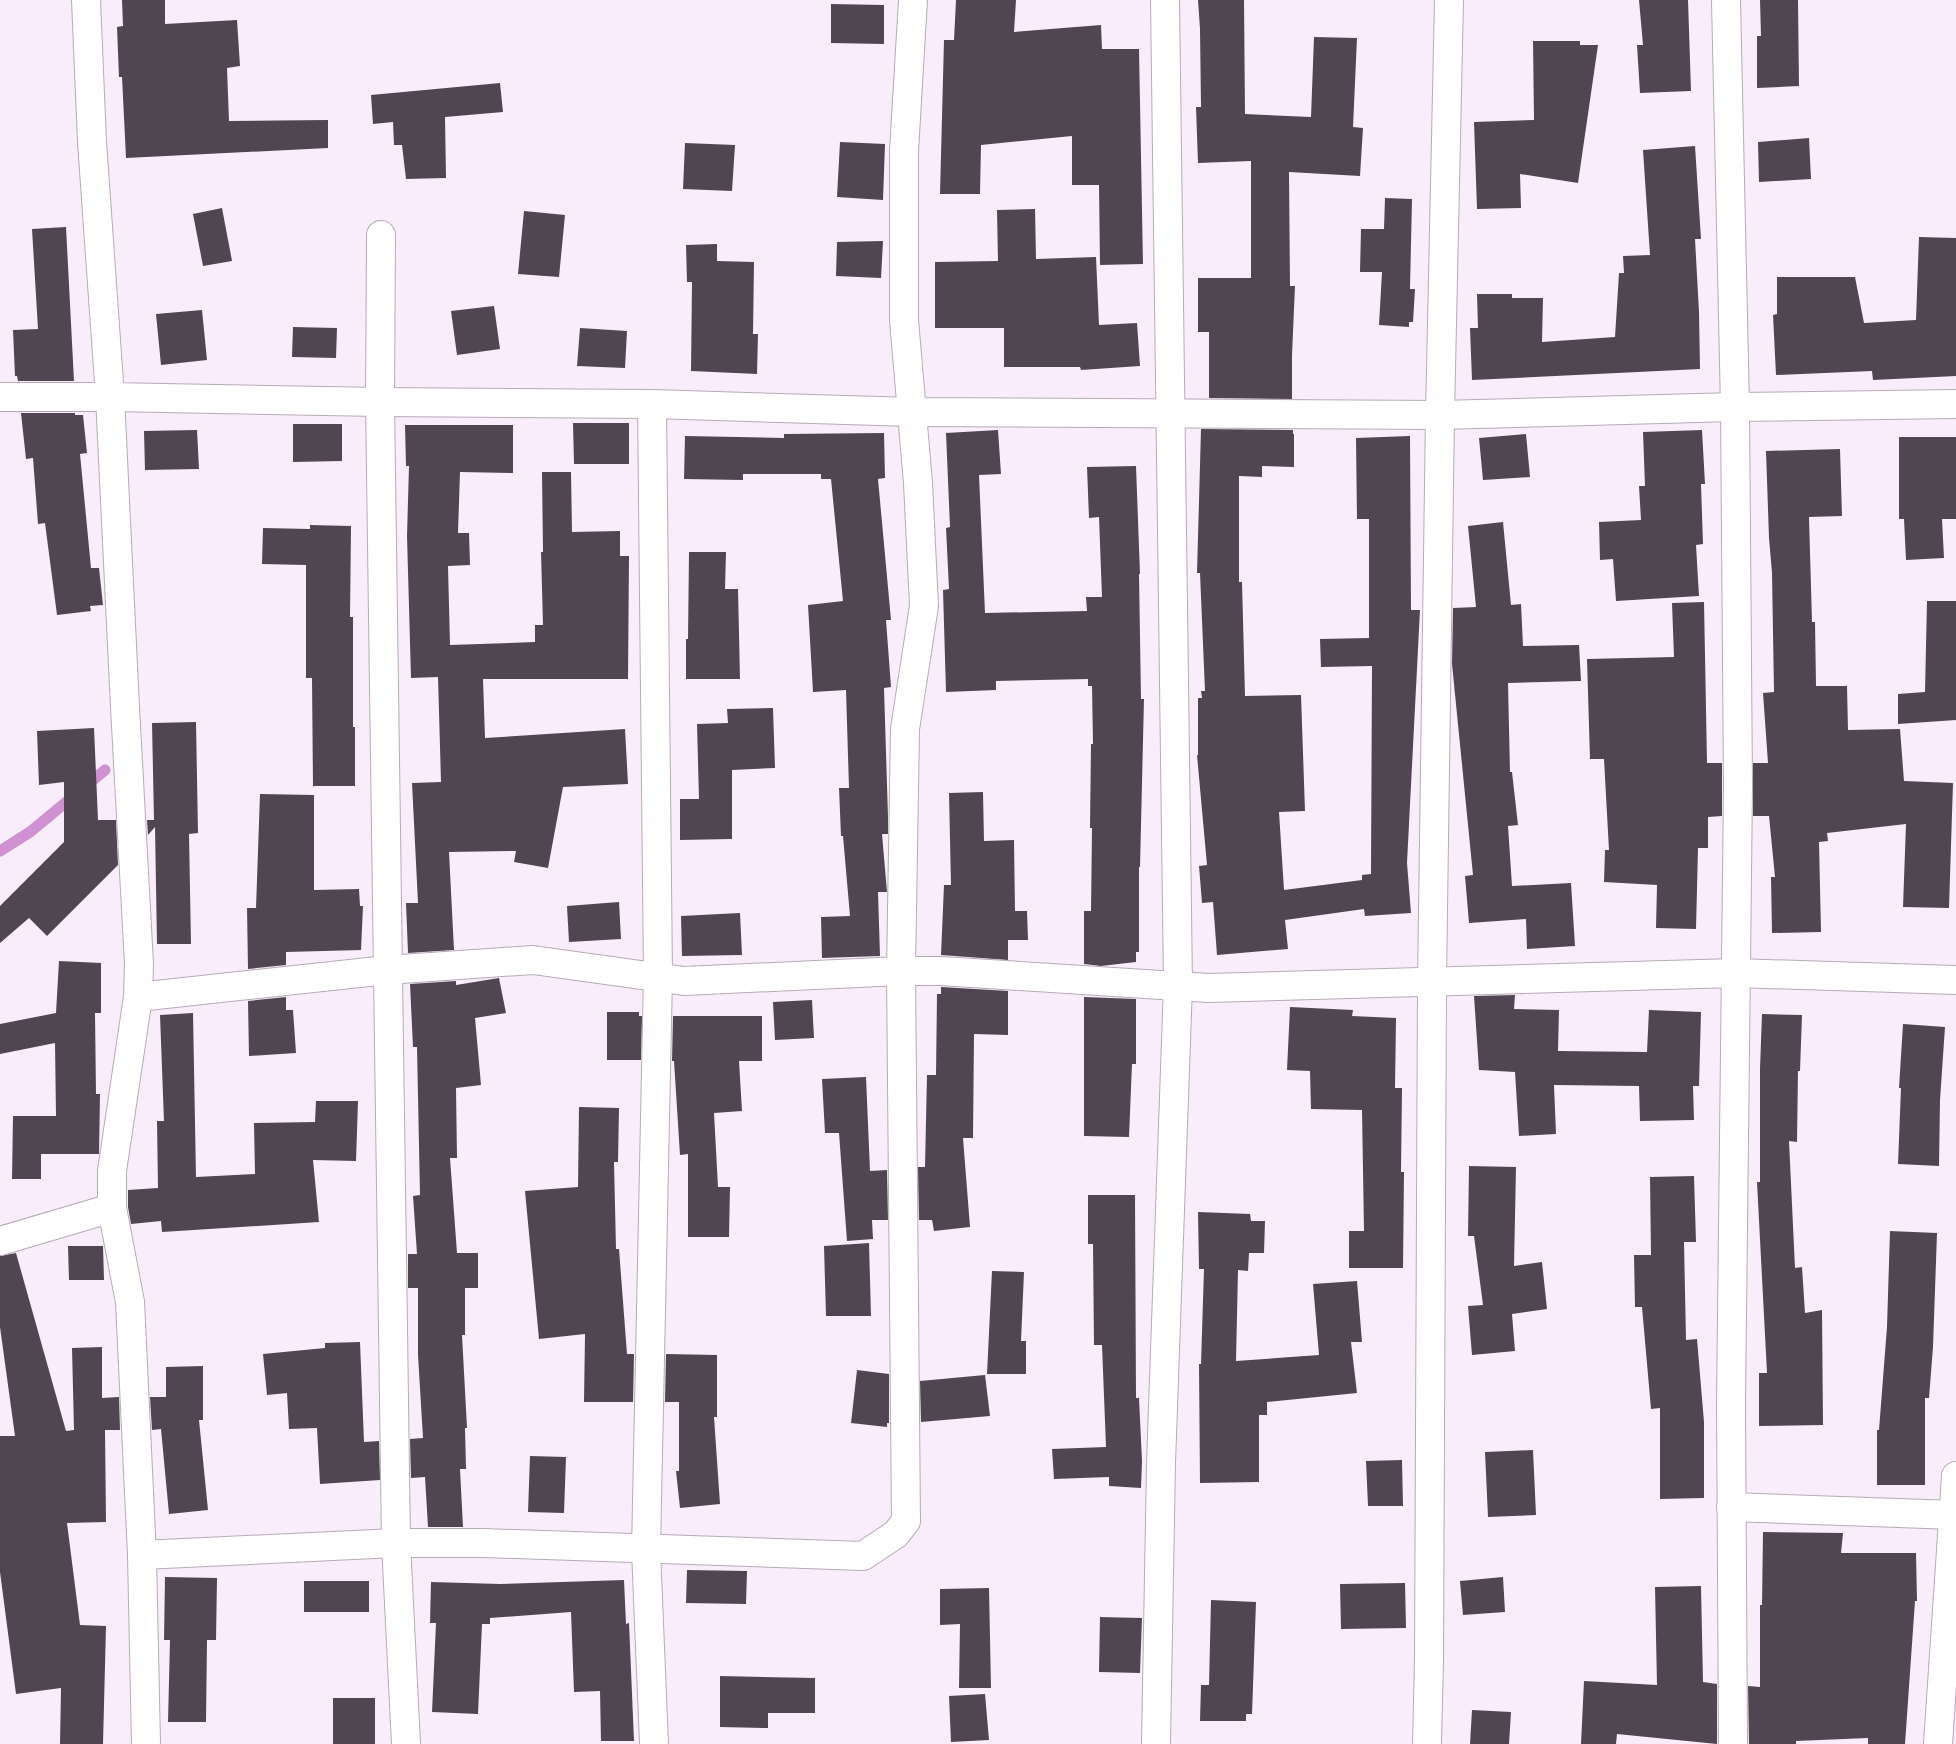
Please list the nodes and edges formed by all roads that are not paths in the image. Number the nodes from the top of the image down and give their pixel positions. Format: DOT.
graph roads {
  1 [pos="86,0"];
  2 [pos="913,0"];
  3 [pos="1165,0"];
  4 [pos="1449,0"];
  5 [pos="1726,0"];
  6 [pos="381,234"];
  7 [pos="0,397"];
  8 [pos="110,397"];
  9 [pos="380,402"];
  10 [pos="652,404"];
  11 [pos="1956,404"];
  12 [pos="1735,407"];
  13 [pos="912,412"];
  14 [pos="1172,413"];
  15 [pos="1440,415"];
  16 [pos="388,970"];
  17 [pos="901,971"];
  18 [pos="1736,974"];
  19 [pos="658,976"];
  20 [pos="1956,980"];
  21 [pos="1432,981"];
  22 [pos="1178,985"];
  23 [pos="138,997"];
  24 [pos="112,1208"];
  25 [pos="0,1241"];
  26 [pos="1956,1476"];
  27 [pos="1731,1507"];
  28 [pos="1954,1515"];
  29 [pos="396,1543"];
  30 [pos="646,1550"];
  31 [pos="142,1555"];
  32 [pos="146,1744"];
  33 [pos="406,1744"];
  34 [pos="654,1744"];
  35 [pos="1156,1744"];
  36 [pos="1427,1744"];
  37 [pos="1733,1744"];
  38 [pos="1938,1744"];
  1 -- 8 [label="street"];
  2 -- 13 [label="street"];
  3 -- 14 [label="street"];
  4 -- 15 [label="street"];
  5 -- 12 [label="street"];
  6 -- 9 [label="street"];
  7 -- 8 [label="street"];
  8 -- 9 [label="street"];
  8 -- 23 [label="street"];
  9 -- 10 [label="street"];
  9 -- 16 [label="street"];
  10 -- 13 [label="street"];
  10 -- 19 [label="street"];
  11 -- 12 [label="street"];
  12 -- 15 [label="street"];
  12 -- 18 [label="street"];
  13 -- 14 [label="street"];
  13 -- 17 [label="street"];
  14 -- 15 [label="street"];
  14 -- 22 [label="street"];
  15 -- 21 [label="street"];
  16 -- 19 [label="street"];
  16 -- 23 [label="street"];
  16 -- 29 [label="street"];
  17 -- 19 [label="street"];
  17 -- 22 [label="street"];
  17 -- 30 [label="street"];
  18 -- 20 [label="street"];
  18 -- 21 [label="street"];
  18 -- 27 [label="street"];
  19 -- 30 [label="street"];
  21 -- 22 [label="street"];
  21 -- 36 [label="street"];
  22 -- 35 [label="street"];
  23 -- 24 [label="street"];
  24 -- 25 [label="street"];
  24 -- 31 [label="street"];
  26 -- 28 [label="street"];
  27 -- 28 [label="street"];
  27 -- 37 [label="street"];
  28 -- 38 [label="street"];
  29 -- 30 [label="street"];
  29 -- 31 [label="street"];
  29 -- 33 [label="street"];
  30 -- 34 [label="street"];
  31 -- 32 [label="street"];
}
